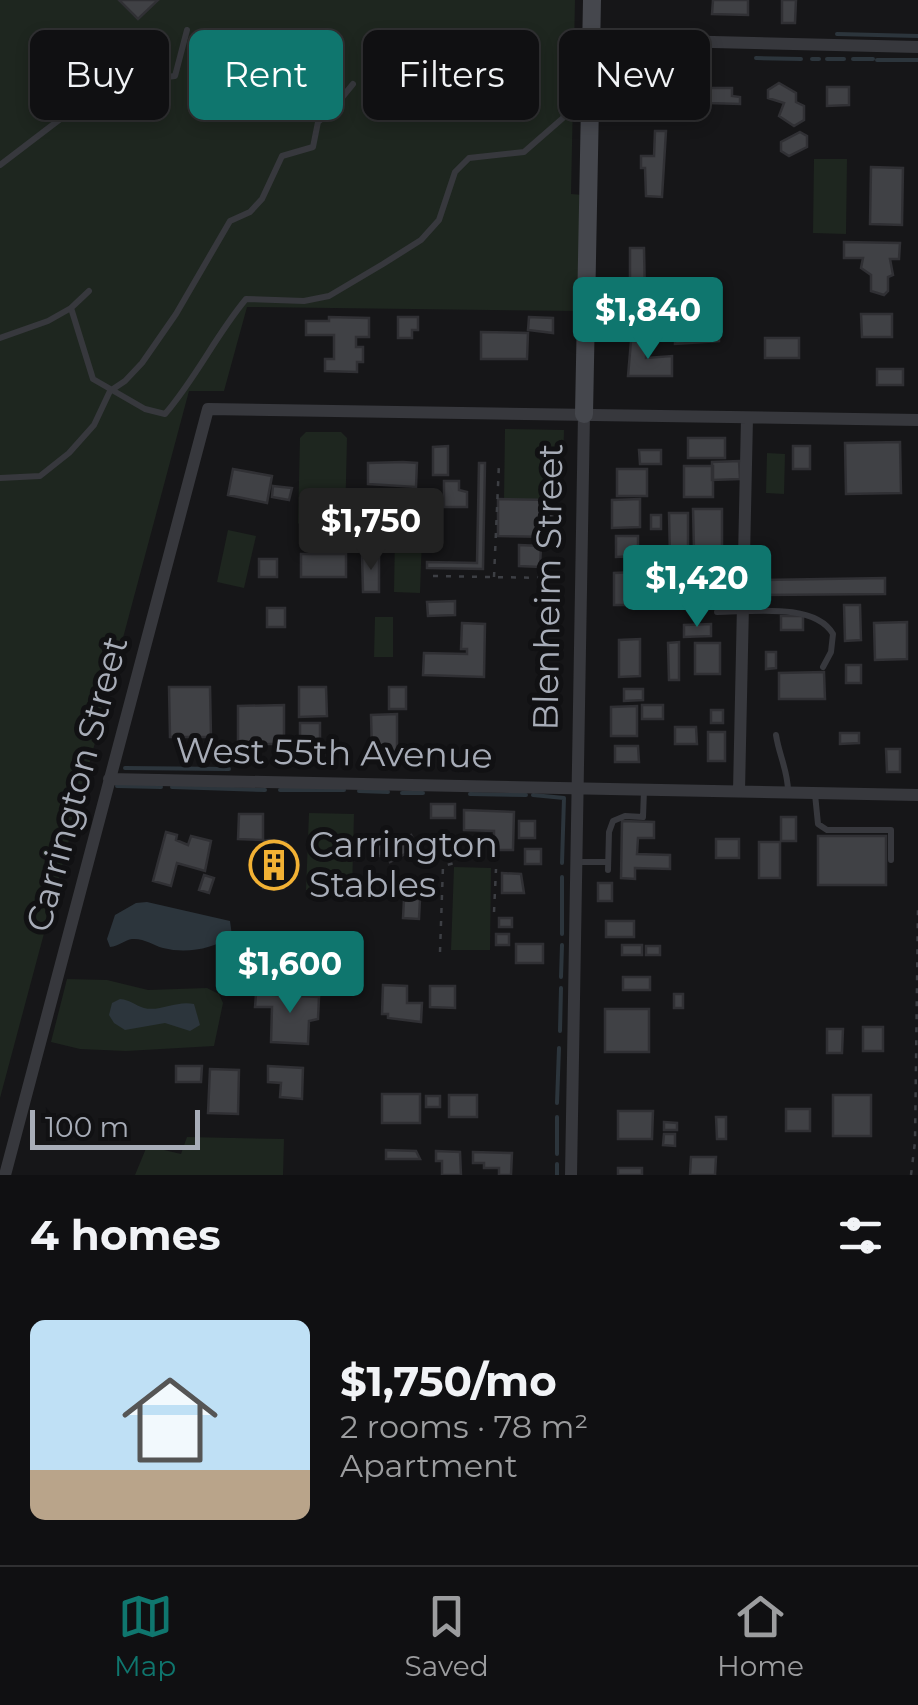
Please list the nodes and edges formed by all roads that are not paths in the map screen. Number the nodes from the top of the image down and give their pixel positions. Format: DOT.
graph roads {
  1 [pos="592,0"];
  2 [pos="187,30"];
  3 [pos="591,30"];
  4 [pos="710,43"];
  5 [pos="918,47"];
  6 [pos="352,84"];
  7 [pos="560,120"];
  8 [pos="590,120"];
  9 [pos="0,165"];
  10 [pos="89,291"];
  11 [pos="72,308"];
  12 [pos="0,338"];
  13 [pos="110,391"];
  14 [pos="584,414"];
  15 [pos="747,418"];
  16 [pos="918,420"];
  17 [pos="0,478"];
  18 [pos="717,612"];
  19 [pos="744,612"];
  20 [pos="823,667"];
  21 [pos="776,735"];
  22 [pos="109,778"];
  23 [pos="576,788"];
  24 [pos="644,789"];
  25 [pos="739,791"];
  26 [pos="788,792"];
  27 [pos="816,792"];
  28 [pos="918,795"];
  29 [pos="891,860"];
  30 [pos="574,862"];
  31 [pos="5,1175"];
  32 [pos="571,1175"];
  1 -- 3 [label="street, Blenheim Street"];
  2 -- 9 [label="lane"];
  4 -- 5 [label="street"];
  6 -- 13 [label="lane"];
  7 -- 13 [label="lane"];
  8 -- 14 [label="street, Blenheim Street"];
  10 -- 11 [label="lane"];
  11 -- 12 [label="lane"];
  11 -- 13 [label="lane"];
  13 -- 17 [label="lane"];
  14 -- 15 [label="street"];
  14 -- 22 [label="street, Carrington Street"];
  14 -- 23 [label="street, Blenheim Street"];
  15 -- 16 [label="street"];
  15 -- 19 [label="street"];
  18 -- 19 [label="lane"];
  19 -- 20 [label="lane"];
  19 -- 25 [label="street"];
  21 -- 26 [label="lane"];
  22 -- 23 [label="street, West 55th Avenue"];
  22 -- 31 [label="street, Carrington Street"];
  23 -- 24 [label="street, West 55th Avenue"];
  23 -- 30 [label="street, Blenheim Street"];
  24 -- 25 [label="street, West 55th Avenue"];
  24 -- 30 [label="lane"];
  25 -- 26 [label="street, West 55th Avenue"];
  26 -- 27 [label="street, West 55th Avenue"];
  27 -- 28 [label="street, West 55th Avenue"];
  27 -- 29 [label="lane"];
  30 -- 32 [label="street, Blenheim Street"];
}
